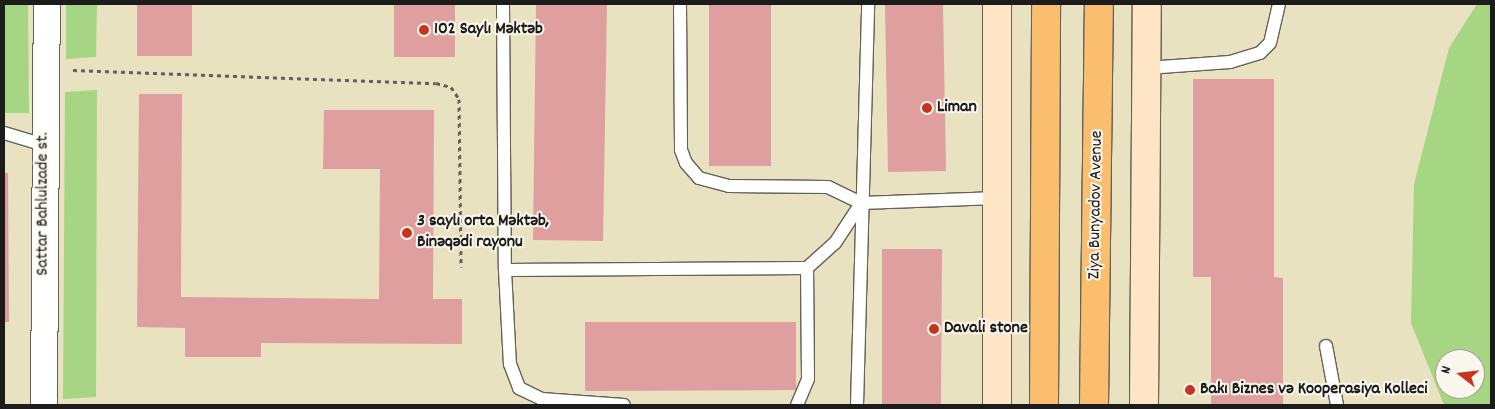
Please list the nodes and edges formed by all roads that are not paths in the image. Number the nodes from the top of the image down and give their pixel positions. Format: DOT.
graph roads {
  1 [pos="47,4"];
  2 [pos="503,4"];
  3 [pos="680,4"];
  4 [pos="868,4"];
  5 [pos="997,4"];
  6 [pos="1046,4"];
  7 [pos="1099,4"];
  8 [pos="1147,4"];
  9 [pos="1279,4"];
  10 [pos="1147,68"];
  11 [pos="4,133"];
  12 [pos="44,145"];
  13 [pos="998,198"];
  14 [pos="861,203"];
  15 [pos="807,268"];
  16 [pos="505,270"];
  17 [pos="1326,346"];
  18 [pos="44,405"];
  19 [pos="624,405"];
  20 [pos="797,405"];
  21 [pos="857,405"];
  22 [pos="997,405"];
  23 [pos="1044,405"];
  24 [pos="1094,405"];
  25 [pos="1144,405"];
  26 [pos="1337,405"];
  1 -- 12 [label="street, Sattar Bahlulzade st."];
  2 -- 16 [label="lane"];
  3 -- 14 [label="lane"];
  4 -- 14 [label="lane"];
  5 -- 13 [label="main road"];
  6 -- 23 [label="main road"];
  7 -- 24 [label="main road, Ziya Bunyadov Avenue"];
  8 -- 10 [label="main road"];
  9 -- 10 [label="lane"];
  10 -- 25 [label="main road"];
  11 -- 12 [label="lane"];
  12 -- 18 [label="street, Sattar Bahlulzade st."];
  13 -- 14 [label="lane"];
  13 -- 22 [label="main road"];
  14 -- 15 [label="lane"];
  14 -- 21 [label="lane"];
  15 -- 16 [label="lane"];
  15 -- 20 [label="lane"];
  16 -- 19 [label="lane"];
  17 -- 26 [label="lane"];
}
